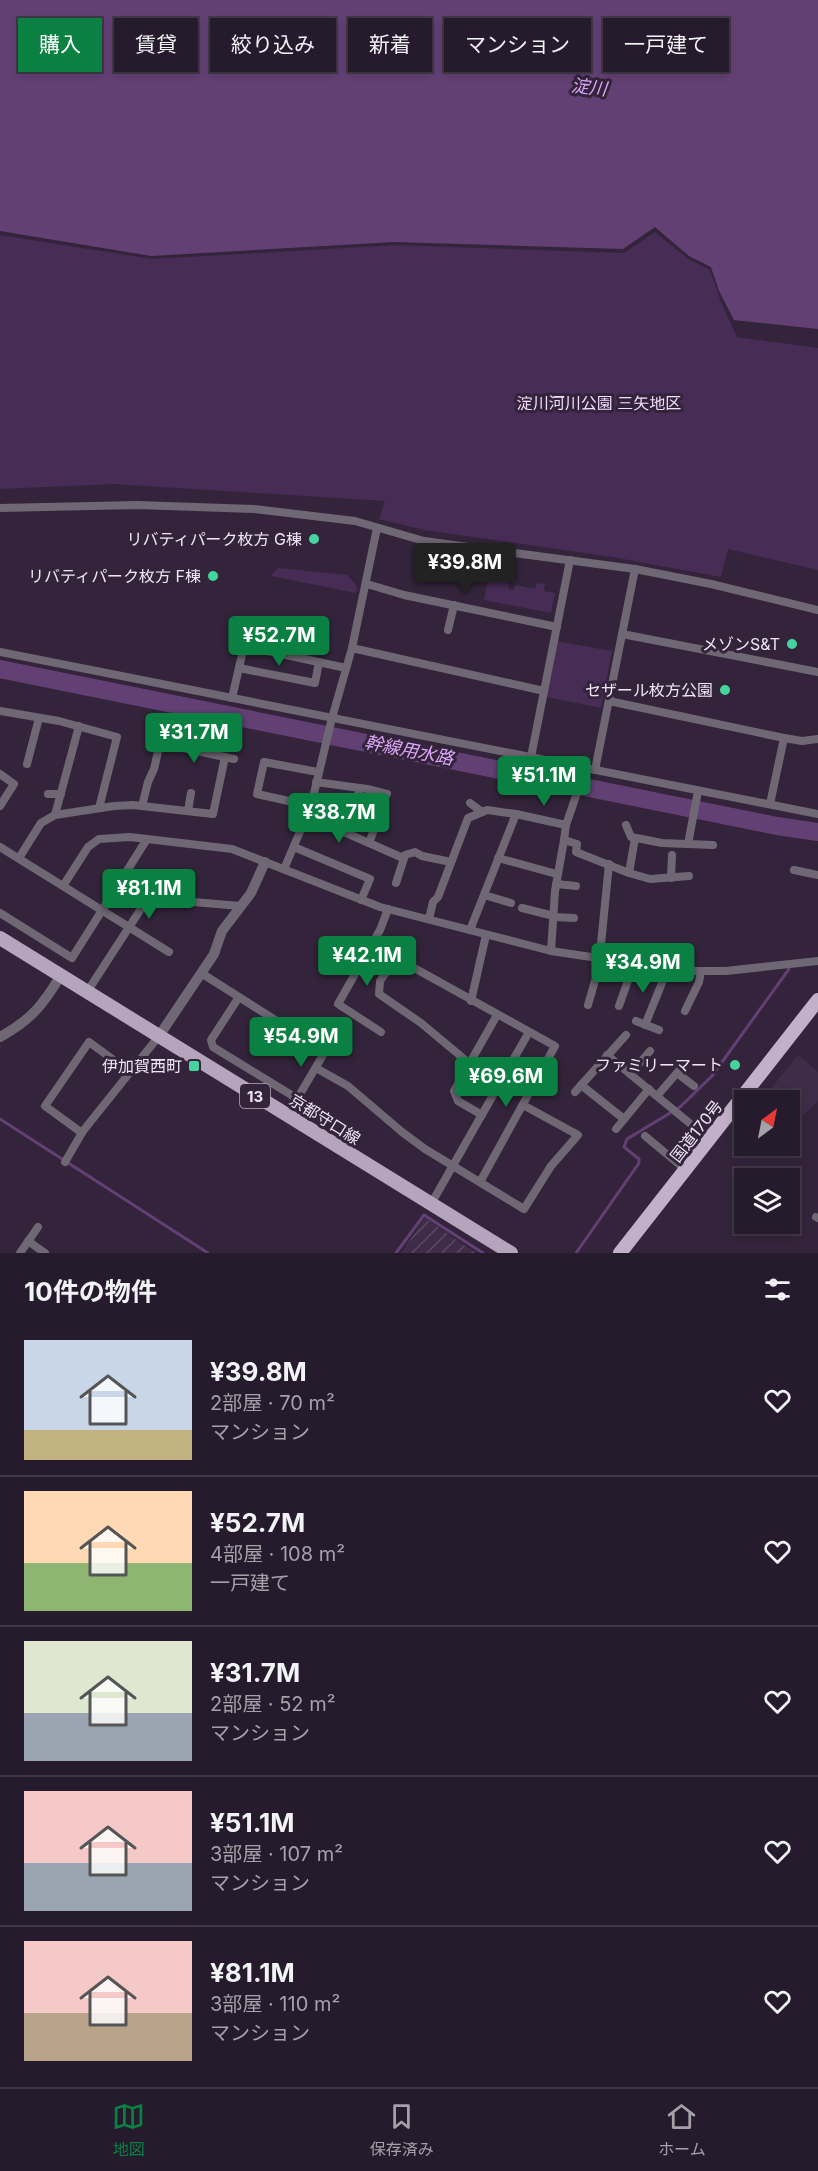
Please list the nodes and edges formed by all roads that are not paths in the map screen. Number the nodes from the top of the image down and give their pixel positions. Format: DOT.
graph roads {
  1 [pos="0,508"];
  2 [pos="377,528"];
  3 [pos="570,560"];
  4 [pos="635,569"];
  5 [pos="367,584"];
  6 [pos="454,605"];
  7 [pos="818,610"];
  8 [pos="557,627"];
  9 [pos="448,630"];
  10 [pos="622,634"];
  11 [pos="352,648"];
  12 [pos="0,652"];
  13 [pos="319,662"];
  14 [pos="239,668"];
  15 [pos="346,668"];
  16 [pos="818,672"];
  17 [pos="544,691"];
  18 [pos="232,698"];
  19 [pos="609,701"];
  20 [pos="0,711"];
  21 [pos="39,718"];
  22 [pos="332,718"];
  23 [pos="79,726"];
  24 [pos="783,738"];
  25 [pos="818,739"];
  26 [pos="31,750"];
  27 [pos="40,752"];
  28 [pos="531,757"];
  29 [pos="27,764"];
  30 [pos="582,767"];
  31 [pos="595,770"];
  32 [pos="318,772"];
  33 [pos="0,774"];
  34 [pos="316,782"];
  35 [pos="360,788"];
  36 [pos="698,791"];
  37 [pos="191,793"];
  38 [pos="48,794"];
  39 [pos="61,794"];
  40 [pos="387,794"];
  41 [pos="470,803"];
  42 [pos="770,804"];
  43 [pos="0,806"];
  44 [pos="142,806"];
  45 [pos="311,806"];
  46 [pos="99,808"];
  47 [pos="188,811"];
  48 [pos="482,812"];
  49 [pos="516,814"];
  50 [pos="818,814"];
  51 [pos="55,815"];
  52 [pos="378,819"];
  53 [pos="566,825"];
  54 [pos="626,825"];
  55 [pos="635,838"];
  56 [pos="147,839"];
  57 [pos="564,840"];
  58 [pos="369,843"];
  59 [pos="688,844"];
  60 [pos="713,844"];
  61 [pos="0,847"];
  62 [pos="294,848"];
  63 [pos="672,855"];
  64 [pos="19,858"];
  65 [pos="404,858"];
  66 [pos="498,858"];
  67 [pos="265,862"];
  68 [pos="450,862"];
  69 [pos="609,864"];
  70 [pos="284,869"];
  71 [pos="794,870"];
  72 [pos="552,873"];
  73 [pos="629,873"];
  74 [pos="818,875"];
  75 [pos="689,876"];
  76 [pos="671,878"];
  77 [pos="396,883"];
  78 [pos="556,884"];
  79 [pos="63,886"];
  80 [pos="576,886"];
  81 [pos="484,895"];
  82 [pos="361,900"];
  83 [pos="594,902"];
  84 [pos="512,903"];
  85 [pos="605,903"];
  86 [pos="240,906"];
  87 [pos="522,908"];
  88 [pos="388,909"];
  89 [pos="102,910"];
  90 [pos="0,913"];
  91 [pos="554,916"];
  92 [pos="574,918"];
  93 [pos="429,919"];
  94 [pos="129,927"];
  95 [pos="470,930"];
  96 [pos="486,935"];
  97 [pos="0,938"];
  98 [pos="602,944"];
  99 [pos="551,951"];
  100 [pos="169,952"];
  101 [pos="601,960"];
  102 [pos="818,961"];
  103 [pos="631,964"];
  104 [pos="665,969"];
  105 [pos="701,971"];
  106 [pos="201,973"];
  107 [pos="61,975"];
  108 [pos="87,992"];
  109 [pos="239,997"];
  110 [pos="818,1000"];
  111 [pos="471,1001"];
  112 [pos="588,1005"];
  113 [pos="619,1006"];
  114 [pos="685,1011"];
  115 [pos="497,1015"];
  116 [pos="636,1021"];
  117 [pos="645,1025"];
  118 [pos="659,1030"];
  119 [pos="381,1032"];
  120 [pos="529,1032"];
  121 [pos="626,1035"];
  122 [pos="159,1036"];
  123 [pos="0,1037"];
  124 [pos="650,1051"];
  125 [pos="607,1055"];
  126 [pos="469,1063"];
  127 [pos="316,1068"];
  128 [pos="130,1072"];
  129 [pos="630,1074"];
  130 [pos="581,1084"];
  131 [pos="694,1086"];
  132 [pos="649,1089"];
  133 [pos="574,1092"];
  134 [pos="657,1096"];
  135 [pos="523,1106"];
  136 [pos="482,1115"];
  137 [pos="624,1119"];
  138 [pos="616,1129"];
  139 [pos="82,1133"];
  140 [pos="645,1136"];
  141 [pos="710,1140"];
  142 [pos="65,1162"];
  143 [pos="453,1166"];
  144 [pos="687,1170"];
  145 [pos="480,1182"];
  146 [pos="431,1204"];
  147 [pos="38,1227"];
  148 [pos="28,1241"];
  149 [pos="20,1253"];
  150 [pos="45,1253"];
  151 [pos="511,1253"];
  152 [pos="620,1253"];
  1 -- 2 [label="street"];
  2 -- 3 [label="street"];
  2 -- 5 [label="street"];
  3 -- 4 [label="street"];
  3 -- 8 [label="street"];
  4 -- 7 [label="street"];
  4 -- 10 [label="street"];
  5 -- 6 [label="street"];
  5 -- 11 [label="street"];
  6 -- 8 [label="street"];
  6 -- 9 [label="street"];
  8 -- 17 [label="street"];
  10 -- 16 [label="street"];
  10 -- 19 [label="street"];
  11 -- 15 [label="street"];
  11 -- 17 [label="street"];
  12 -- 18 [label="street"];
  13 -- 14 [label="street"];
  13 -- 14 [label="street"];
  13 -- 15 [label="street"];
  14 -- 18 [label="street"];
  15 -- 22 [label="street"];
  17 -- 28 [label="street"];
  18 -- 22 [label="street"];
  19 -- 24 [label="street"];
  19 -- 31 [label="street"];
  20 -- 21 [label="street"];
  21 -- 23 [label="street"];
  21 -- 26 [label="street"];
  22 -- 28 [label="street"];
  22 -- 32 [label="street"];
  23 -- 39 [label="street"];
  23 -- 46 [label="street"];
  24 -- 25 [label="street"];
  24 -- 42 [label="street"];
  26 -- 27 [label="street"];
  26 -- 29 [label="street"];
  28 -- 30 [label="street"];
  30 -- 31 [label="street"];
  30 -- 53 [label="street"];
  31 -- 36 [label="street"];
  32 -- 34 [label="street"];
  32 -- 45 [label="street"];
  33 -- 43 [label="street"];
  34 -- 35 [label="street"];
  34 -- 45 [label="street"];
  35 -- 40 [label="street"];
  35 -- 58 [label="street"];
  36 -- 42 [label="street"];
  36 -- 59 [label="street"];
  37 -- 47 [label="street"];
  38 -- 39 [label="street"];
  39 -- 51 [label="street"];
  41 -- 48 [label="street"];
  42 -- 50 [label="street"];
  44 -- 46 [label="street"];
  44 -- 47 [label="street"];
  44 -- 47 [label="street"];
  45 -- 62 [label="street"];
  46 -- 51 [label="street"];
  48 -- 49 [label="street"];
  48 -- 68 [label="street"];
  49 -- 53 [label="street"];
  49 -- 66 [label="street"];
  51 -- 64 [label="street"];
  52 -- 58 [label="street"];
  53 -- 57 [label="street"];
  54 -- 55 [label="street"];
  55 -- 59 [label="street"];
  55 -- 73 [label="street"];
  56 -- 67 [label="street"];
  56 -- 79 [label="street"];
  56 -- 89 [label="street"];
  57 -- 69 [label="street"];
  57 -- 78 [label="street"];
  58 -- 65 [label="street"];
  59 -- 60 [label="street"];
  61 -- 64 [label="street"];
  62 -- 70 [label="street"];
  62 -- 82 [label="street"];
  63 -- 76 [label="street"];
  64 -- 79 [label="street"];
  65 -- 68 [label="street"];
  65 -- 77 [label="street"];
  66 -- 72 [label="street"];
  66 -- 81 [label="street"];
  67 -- 70 [label="street"];
  67 -- 86 [label="street"];
  68 -- 93 [label="street"];
  69 -- 73 [label="street"];
  69 -- 85 [label="street"];
  70 -- 82 [label="street"];
  71 -- 74 [label="street"];
  73 -- 76 [label="street"];
  75 -- 76 [label="street"];
  78 -- 80 [label="street"];
  78 -- 91 [label="street"];
  79 -- 89 [label="street"];
  81 -- 84 [label="street"];
  81 -- 95 [label="street"];
  82 -- 88 [label="street"];
  83 -- 85 [label="street"];
  85 -- 98 [label="street"];
  86 -- 94 [label="street"];
  86 -- 106 [label="street"];
  87 -- 91 [label="street"];
  88 -- 93 [label="street"];
  88 -- 119 [label="street"];
  89 -- 90 [label="street"];
  89 -- 94 [label="street"];
  91 -- 92 [label="street"];
  91 -- 99 [label="street"];
  93 -- 95 [label="street"];
  94 -- 100 [label="street"];
  94 -- 108 [label="street"];
  95 -- 96 [label="street"];
  96 -- 99 [label="street"];
  96 -- 111 [label="street"];
  97 -- 107 [label="main road, 京都守口線 / 13"];
  99 -- 101 [label="street"];
  101 -- 103 [label="street"];
  101 -- 112 [label="street"];
  102 -- 105 [label="street"];
  103 -- 104 [label="street"];
  103 -- 113 [label="street"];
  104 -- 105 [label="street"];
  104 -- 117 [label="street"];
  105 -- 114 [label="street"];
  106 -- 109 [label="street"];
  106 -- 122 [label="street"];
  107 -- 108 [label="main road, 京都守口線 / 13"];
  107 -- 123 [label="street"];
  108 -- 122 [label="main road, 京都守口線 / 13"];
  109 -- 127 [label="street"];
  109 -- 127 [label="street"];
  110 -- 141 [label="highway, 国道170号"];
  111 -- 115 [label="street"];
  111 -- 126 [label="street"];
  115 -- 120 [label="street"];
  115 -- 126 [label="street"];
  116 -- 117 [label="street"];
  117 -- 118 [label="street"];
  120 -- 135 [label="street"];
  120 -- 136 [label="street"];
  121 -- 125 [label="street"];
  122 -- 128 [label="street"];
  122 -- 146 [label="main road, 京都守口線 / 13"];
  124 -- 129 [label="street"];
  125 -- 129 [label="street"];
  125 -- 130 [label="street"];
  126 -- 136 [label="street"];
  127 -- 143 [label="street"];
  128 -- 139 [label="street"];
  128 -- 139 [label="street"];
  129 -- 132 [label="street"];
  130 -- 133 [label="street"];
  130 -- 137 [label="street"];
  131 -- 134 [label="street"];
  132 -- 134 [label="street"];
  132 -- 137 [label="street"];
  134 -- 141 [label="street"];
  135 -- 145 [label="street"];
  135 -- 145 [label="street"];
  136 -- 143 [label="street"];
  137 -- 138 [label="street"];
  139 -- 142 [label="street"];
  140 -- 144 [label="street"];
  141 -- 144 [label="highway, 国道170号"];
  143 -- 145 [label="street"];
  143 -- 146 [label="street"];
  144 -- 152 [label="highway, 国道170号"];
  146 -- 151 [label="main road, 京都守口線 / 13"];
  147 -- 148 [label="street"];
  148 -- 149 [label="street"];
  148 -- 150 [label="street"];
}
